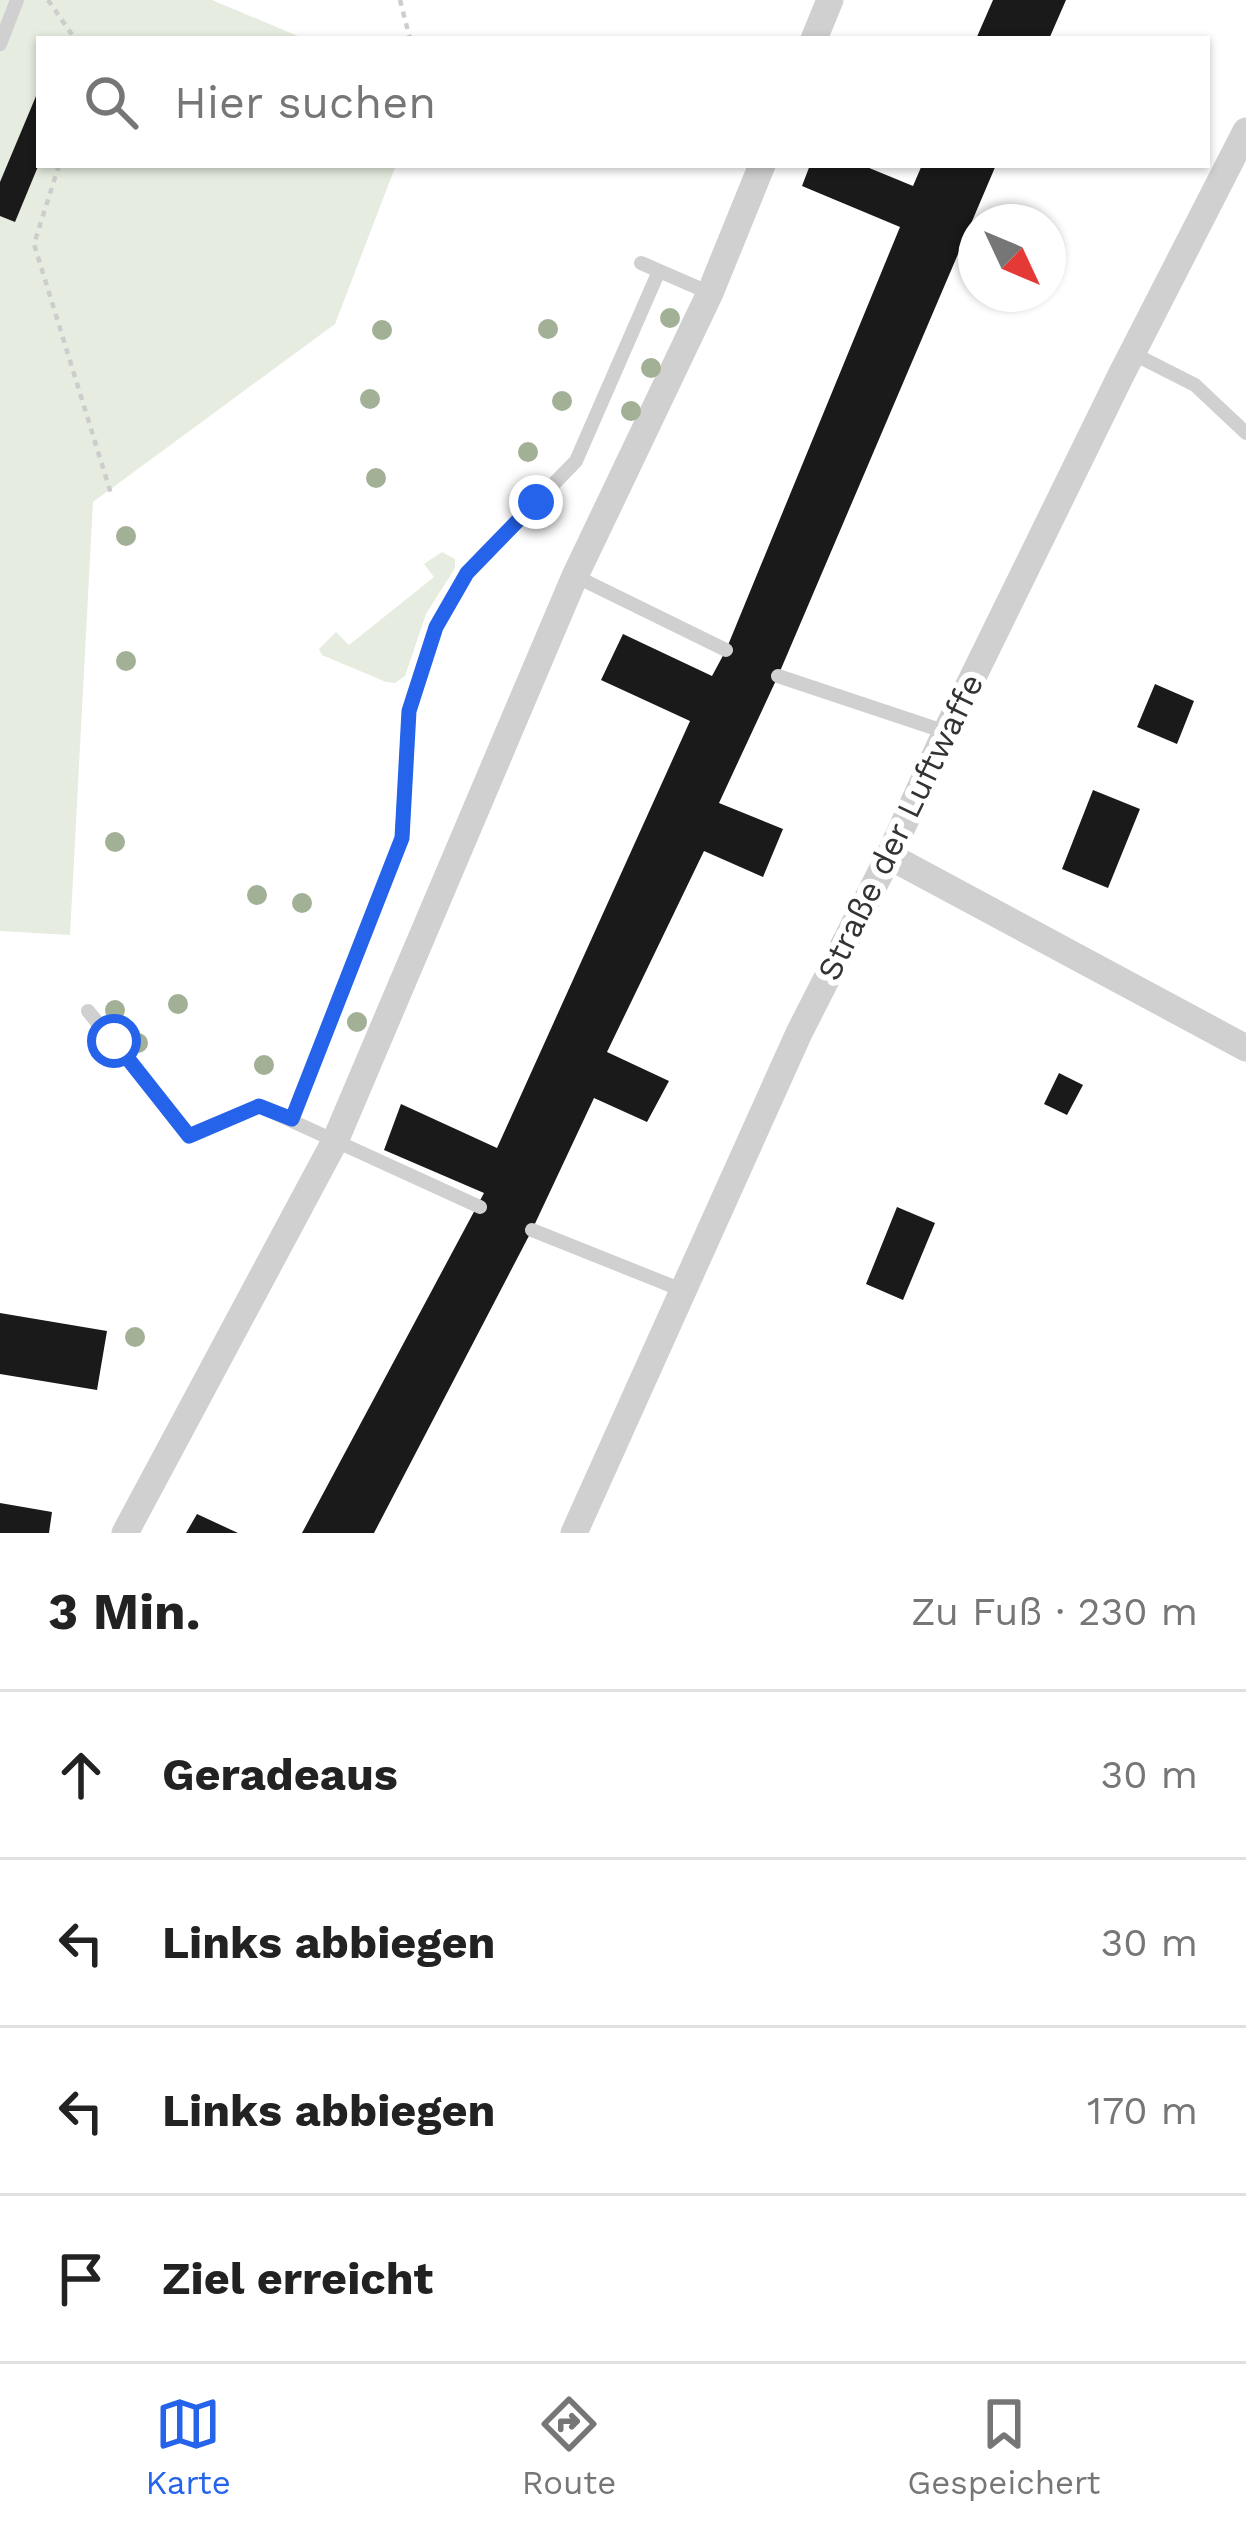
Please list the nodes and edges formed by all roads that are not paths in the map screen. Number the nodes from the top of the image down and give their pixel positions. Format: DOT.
graph roads {
  1 [pos="17,0"];
  2 [pos="830,0"];
  3 [pos="815,36"];
  4 [pos="0,44"];
  5 [pos="1246,131"];
  6 [pos="761,168"];
  7 [pos="640,263"];
  8 [pos="659,271"];
  9 [pos="710,293"];
  10 [pos="1132,353"];
  11 [pos="1246,434"];
  12 [pos="575,577"];
  13 [pos="726,650"];
  14 [pos="778,676"];
  15 [pos="946,731"];
  16 [pos="890,856"];
  17 [pos="88,1011"];
  18 [pos="1246,1048"];
  19 [pos="292,1119"];
  20 [pos="336,1139"];
  21 [pos="480,1208"];
  22 [pos="532,1230"];
  23 [pos="682,1290"];
  24 [pos="125,1533"];
  25 [pos="574,1533"];
  1 -- 4 [label="lane"];
  2 -- 3 [label="street"];
  5 -- 10 [label="street, Straße der Luftwaffe"];
  6 -- 9 [label="street"];
  7 -- 8 [label="lane"];
  8 -- 9 [label="lane"];
  8 -- 19 [label="lane"];
  9 -- 12 [label="street"];
  10 -- 11 [label="lane"];
  10 -- 15 [label="street, Straße der Luftwaffe"];
  12 -- 13 [label="lane"];
  12 -- 20 [label="street"];
  14 -- 15 [label="lane"];
  15 -- 16 [label="street, Straße der Luftwaffe"];
  16 -- 18 [label="street"];
  16 -- 23 [label="street, Straße der Luftwaffe"];
  17 -- 19 [label="lane"];
  19 -- 20 [label="lane"];
  20 -- 21 [label="lane"];
  20 -- 24 [label="street"];
  22 -- 23 [label="lane"];
  23 -- 25 [label="street, Straße der Luftwaffe"];
}
